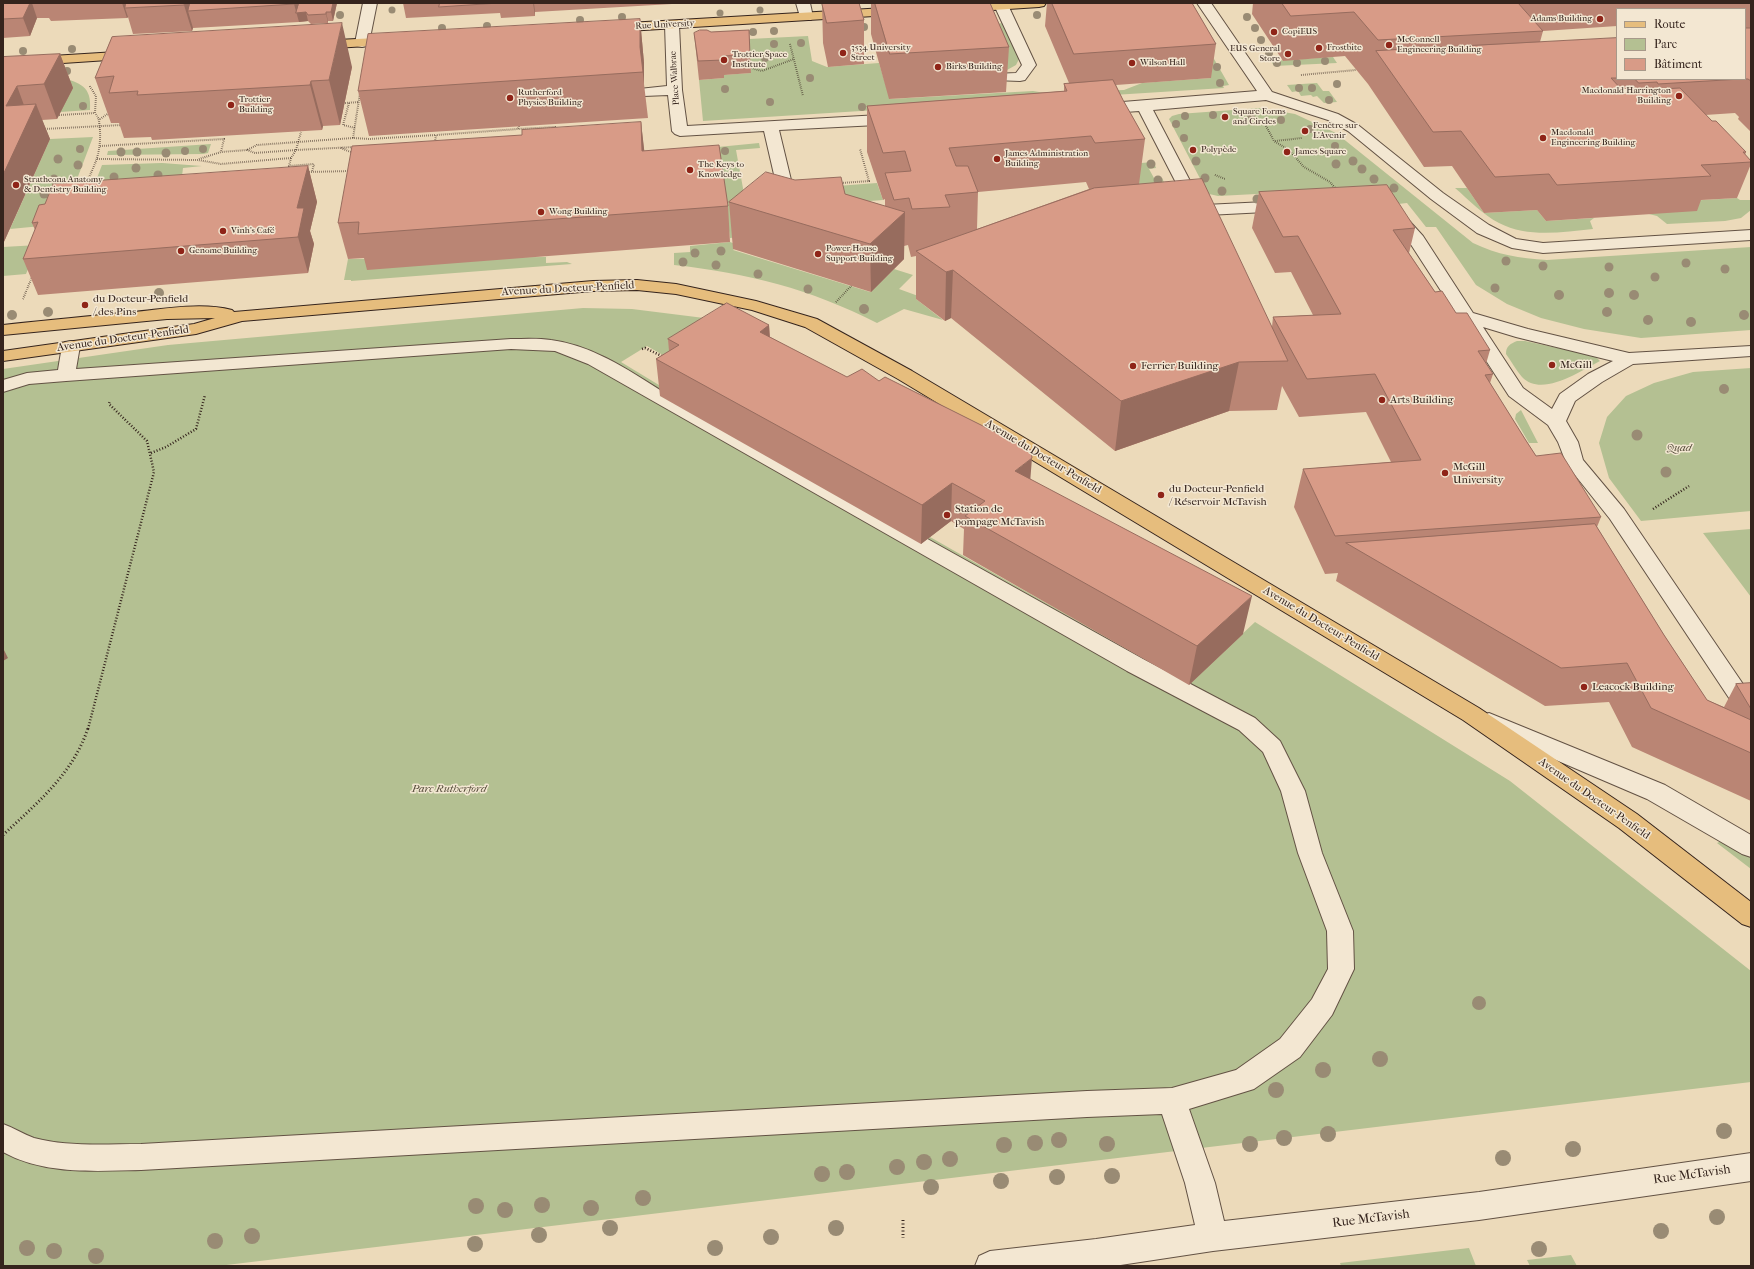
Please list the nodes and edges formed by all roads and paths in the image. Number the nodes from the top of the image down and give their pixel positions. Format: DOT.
graph roads {
  1 [pos="370,3"];
  2 [pos="803,3"];
  3 [pos="1039,3"];
  4 [pos="1204,3"];
  5 [pos="1002,5"];
  6 [pos="947,8"];
  7 [pos="916,10"];
  8 [pos="806,17"];
  9 [pos="672,25"];
  10 [pos="594,29"];
  11 [pos="789,39"];
  12 [pos="407,40"];
  13 [pos="362,43"];
  14 [pos="306,46"];
  15 [pos="147,55"];
  16 [pos="794,59"];
  17 [pos="3,62"];
  18 [pos="751,68"];
  19 [pos="1356,70"];
  20 [pos="1294,76"];
  21 [pos="999,77"];
  22 [pos="85,82"];
  23 [pos="360,90"];
  24 [pos="675,90"];
  25 [pos="644,92"];
  26 [pos="1267,95"];
  27 [pos="804,101"];
  28 [pos="359,102"];
  29 [pos="345,103"];
  30 [pos="349,103"];
  31 [pos="1144,106"];
  32 [pos="112,107"];
  33 [pos="1081,110"];
  34 [pos="95,113"];
  35 [pos="59,115"];
  36 [pos="914,118"];
  37 [pos="100,119"];
  38 [pos="1264,121"];
  39 [pos="98,125"];
  40 [pos="129,125"];
  41 [pos="519,126"];
  42 [pos="770,126"];
  43 [pos="355,128"];
  44 [pos="37,129"];
  45 [pos="518,130"];
  46 [pos="561,130"];
  47 [pos="301,132"];
  48 [pos="436,135"];
  49 [pos="353,138"];
  50 [pos="298,142"];
  51 [pos="442,143"];
  52 [pos="100,146"];
  53 [pos="355,146"];
  54 [pos="859,146"];
  55 [pos="340,148"];
  56 [pos="247,150"];
  57 [pos="296,150"];
  58 [pos="221,152"];
  59 [pos="358,153"];
  60 [pos="291,158"];
  61 [pos="97,159"];
  62 [pos="198,160"];
  63 [pos="353,171"];
  64 [pos="305,172"];
  65 [pos="312,172"];
  66 [pos="840,183"];
  67 [pos="84,186"];
  68 [pos="1349,201"];
  69 [pos="1298,205"];
  70 [pos="790,209"];
  71 [pos="1201,211"];
  72 [pos="1170,212"];
  73 [pos="1215,225"];
  74 [pos="1751,235"];
  75 [pos="32,276"];
  76 [pos="856,280"];
  77 [pos="28,288"];
  78 [pos="834,305"];
  79 [pos="241,316"];
  80 [pos="1468,317"];
  81 [pos="3,330"];
  82 [pos="71,346"];
  83 [pos="638,350"];
  84 [pos="1751,351"];
  85 [pos="3,356"];
  86 [pos="665,357"];
  87 [pos="1629,359"];
  88 [pos="92,374"];
  89 [pos="66,375"];
  90 [pos="3,386"];
  91 [pos="206,393"];
  92 [pos="1556,420"];
  93 [pos="150,453"];
  94 [pos="1689,486"];
  95 [pos="1648,512"];
  96 [pos="1751,698"];
  97 [pos="1471,714"];
  98 [pos="3,835"];
  99 [pos="1751,848"];
  100 [pos="1751,916"];
  101 [pos="1172,1101"];
  102 [pos="3,1137"];
  103 [pos="1751,1167"];
  104 [pos="902,1220"];
  105 [pos="1213,1237"];
  106 [pos="903,1238"];
  107 [pos="990,1266"];
  1 -- 13 [label="street"];
  2 -- 8 [label="street"];
  3 -- 5 [label="main road"];
  4 -- 26 [label="street"];
  5 -- 6 [label="main road"];
  5 -- 21 [label="street"];
  7 -- 8 [label="main road, Rue University"];
  8 -- 9 [label="main road, Rue University"];
  9 -- 10 [label="main road, Rue University"];
  9 -- 24 [label="street, Place Walbrae"];
  11 -- 16 [label="path"];
  12 -- 13 [label="main road"];
  13 -- 14 [label="main road"];
  15 -- 17 [label="main road"];
  16 -- 18 [label="path"];
  16 -- 27 [label="path"];
  19 -- 20 [label="path"];
  22 -- 34 [label="path"];
  23 -- 28 [label="path"];
  24 -- 25 [label="street"];
  24 -- 42 [label="street, Place Walbrae"];
  26 -- 31 [label="street"];
  26 -- 74 [label="street"];
  28 -- 30 [label="path"];
  28 -- 43 [label="path"];
  29 -- 30 [label="path"];
  30 -- 43 [label="path"];
  31 -- 33 [label="street"];
  31 -- 71 [label="street"];
  32 -- 37 [label="path"];
  34 -- 35 [label="path"];
  34 -- 37 [label="path"];
  36 -- 42 [label="street"];
  37 -- 39 [label="path"];
  38 -- 68 [label="path"];
  39 -- 40 [label="path"];
  39 -- 44 [label="path"];
  39 -- 52 [label="path"];
  41 -- 45 [label="path"];
  42 -- 70 [label="street"];
  43 -- 49 [label="path"];
  45 -- 46 [label="path"];
  45 -- 48 [label="path"];
  47 -- 50 [label="path"];
  48 -- 49 [label="path"];
  48 -- 51 [label="path"];
  49 -- 50 [label="path"];
  50 -- 56 [label="path"];
  50 -- 57 [label="path"];
  52 -- 58 [label="path"];
  52 -- 61 [label="path"];
  53 -- 55 [label="path"];
  54 -- 66 [label="path"];
  55 -- 57 [label="path"];
  55 -- 59 [label="path"];
  56 -- 57 [label="path"];
  56 -- 58 [label="path"];
  57 -- 60 [label="path"];
  58 -- 62 [label="path"];
  60 -- 62 [label="path"];
  60 -- 65 [label="path"];
  61 -- 62 [label="path"];
  61 -- 67 [label="path"];
  63 -- 65 [label="path"];
  64 -- 65 [label="path"];
  68 -- 80 [label="street"];
  69 -- 71 [label="street"];
  71 -- 72 [label="street"];
  71 -- 73 [label="street"];
  75 -- 77 [label="path"];
  76 -- 78 [label="path"];
  79 -- 81 [label="main road, Avenue du Docteur-Penfield"];
  79 -- 82 [label="main road, Avenue du Docteur-Penfield"];
  79 -- 97 [label="main road, Avenue du Docteur-Penfield"];
  80 -- 87 [label="street"];
  80 -- 92 [label="street"];
  82 -- 85 [label="main road, Avenue du Docteur-Penfield"];
  82 -- 89 [label="street"];
  83 -- 86 [label="path"];
  84 -- 87 [label="street"];
  87 -- 92 [label="street"];
  88 -- 89 [label="street"];
  88 -- 93 [label="path"];
  88 -- 101 [label="street"];
  89 -- 90 [label="street"];
  91 -- 93 [label="path"];
  92 -- 96 [label="street"];
  93 -- 98 [label="path"];
  94 -- 95 [label="path"];
  97 -- 99 [label="street"];
  97 -- 100 [label="main road, Avenue du Docteur-Penfield"];
  101 -- 102 [label="street"];
  101 -- 105 [label="street"];
  103 -- 105 [label="street, Rue McTavish"];
  104 -- 106 [label="path"];
  105 -- 107 [label="street, Rue McTavish"];
}
